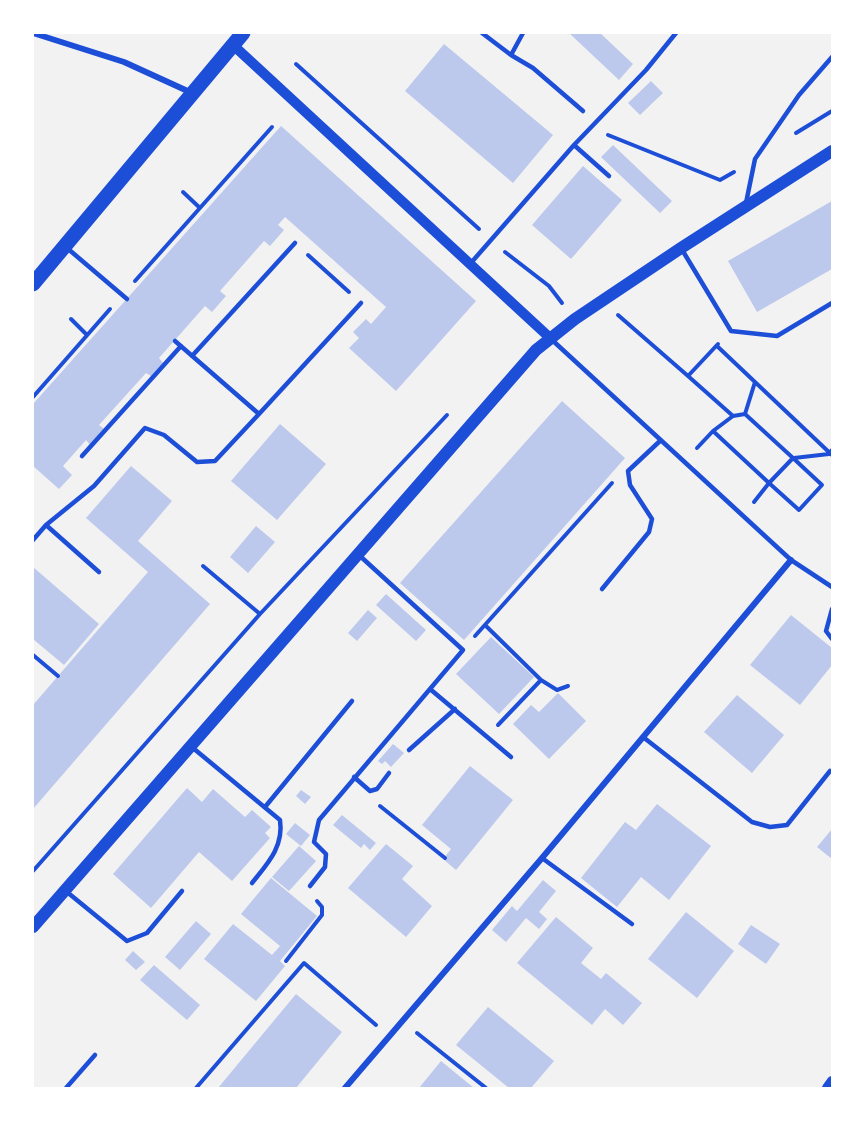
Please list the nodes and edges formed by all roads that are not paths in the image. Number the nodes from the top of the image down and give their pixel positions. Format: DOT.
graph roads {
  1 [pos="33,33"];
  2 [pos="243,33"];
  3 [pos="482,33"];
  4 [pos="523,33"];
  5 [pos="676,33"];
  6 [pos="233,45"];
  7 [pos="511,55"];
  8 [pos="832,57"];
  9 [pos="193,93"];
  10 [pos="583,111"];
  11 [pos="574,145"];
  12 [pos="832,151"];
  13 [pos="609,176"];
  14 [pos="746,206"];
  15 [pos="296,243"];
  16 [pos="65,246"];
  17 [pos="681,248"];
  18 [pos="470,264"];
  19 [pos="33,284"];
  20 [pos="125,297"];
  21 [pos="361,303"];
  22 [pos="832,303"];
  23 [pos="549,337"];
  24 [pos="175,341"];
  25 [pos="181,346"];
  26 [pos="192,356"];
  27 [pos="260,414"];
  28 [pos="661,440"];
  29 [pos="82,456"];
  30 [pos="46,525"];
  31 [pos="33,540"];
  32 [pos="358,554"];
  33 [pos="791,560"];
  34 [pos="99,572"];
  35 [pos="832,587"];
  36 [pos="602,589"];
  37 [pos="832,609"];
  38 [pos="832,639"];
  39 [pos="430,689"];
  40 [pos="352,701"];
  41 [pos="455,709"];
  42 [pos="642,737"];
  43 [pos="191,746"];
  44 [pos="409,750"];
  45 [pos="511,757"];
  46 [pos="830,771"];
  47 [pos="389,772"];
  48 [pos="354,777"];
  49 [pos="265,807"];
  50 [pos="542,858"];
  51 [pos="252,884"];
  52 [pos="310,886"];
  53 [pos="65,890"];
  54 [pos="182,891"];
  55 [pos="632,924"];
  56 [pos="33,927"];
  57 [pos="95,1055"];
  58 [pos="832,1082"];
  59 [pos="66,1088"];
  60 [pos="345,1088"];
  61 [pos="827,1088"];
  1 -- 9 [label="street"];
  2 -- 6 [label="main road"];
  3 -- 7 [label="lane"];
  4 -- 7 [label="lane"];
  5 -- 11 [label="lane"];
  6 -- 9 [label="main road"];
  6 -- 18 [label="street"];
  7 -- 10 [label="lane"];
  8 -- 14 [label="lane"];
  9 -- 16 [label="main road"];
  11 -- 13 [label="lane"];
  11 -- 18 [label="lane"];
  12 -- 14 [label="main road"];
  14 -- 17 [label="main road"];
  15 -- 26 [label="lane"];
  16 -- 19 [label="main road"];
  16 -- 20 [label="lane"];
  17 -- 22 [label="lane"];
  17 -- 23 [label="main road"];
  18 -- 23 [label="street"];
  21 -- 27 [label="lane"];
  23 -- 28 [label="lane"];
  23 -- 32 [label="main road"];
  24 -- 25 [label="lane"];
  25 -- 26 [label="lane"];
  25 -- 29 [label="lane"];
  26 -- 27 [label="lane"];
  27 -- 30 [label="lane"];
  28 -- 33 [label="lane"];
  28 -- 36 [label="lane"];
  30 -- 31 [label="lane"];
  30 -- 34 [label="lane"];
  32 -- 39 [label="lane"];
  32 -- 43 [label="main road"];
  33 -- 35 [label="lane"];
  33 -- 42 [label="street"];
  37 -- 38 [label="lane"];
  39 -- 41 [label="lane"];
  39 -- 48 [label="lane"];
  40 -- 49 [label="lane"];
  41 -- 44 [label="lane"];
  41 -- 45 [label="lane"];
  42 -- 46 [label="lane"];
  42 -- 50 [label="street"];
  43 -- 49 [label="lane"];
  43 -- 53 [label="main road"];
  47 -- 48 [label="lane"];
  48 -- 52 [label="lane"];
  49 -- 51 [label="lane"];
  50 -- 55 [label="lane"];
  50 -- 60 [label="street"];
  53 -- 54 [label="lane"];
  53 -- 56 [label="main road"];
  57 -- 59 [label="lane"];
  58 -- 61 [label="street"];
}
